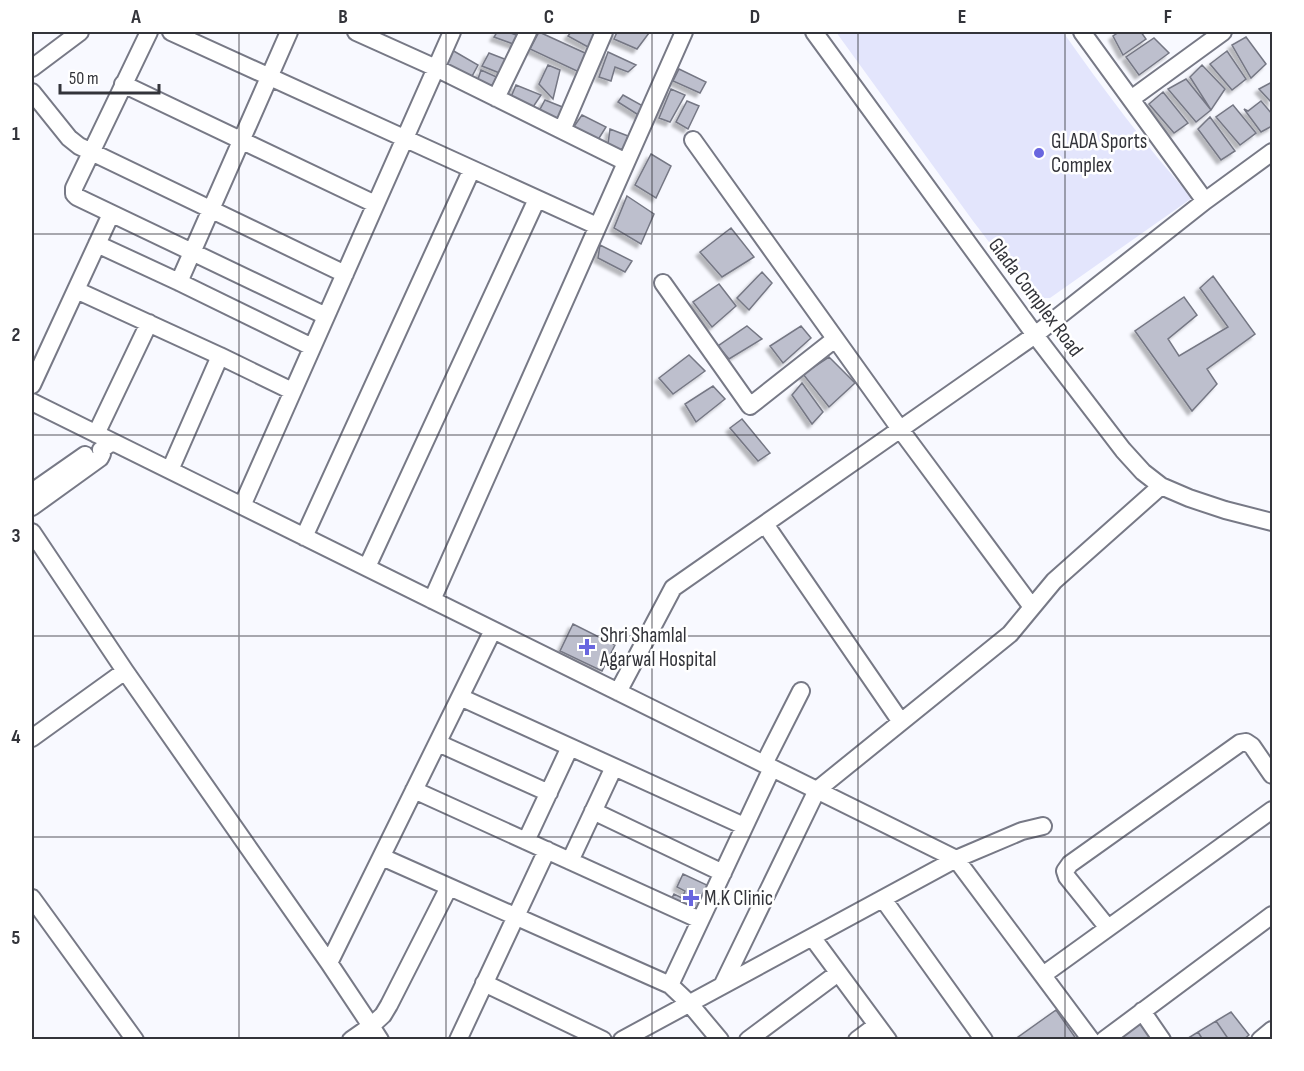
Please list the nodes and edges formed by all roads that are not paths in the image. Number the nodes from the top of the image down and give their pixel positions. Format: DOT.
graph roads {
  1 [pos="81,32"];
  2 [pos="149,32"];
  3 [pos="171,32"];
  4 [pos="289,32"];
  5 [pos="357,32"];
  6 [pos="452,32"];
  7 [pos="528,32"];
  8 [pos="604,32"];
  9 [pos="684,32"];
  10 [pos="814,32"];
  11 [pos="1082,32"];
  12 [pos="1223,32"];
  13 [pos="32,68"];
  14 [pos="436,68"];
  15 [pos="269,76"];
  16 [pos="123,84"];
  17 [pos="32,92"];
  18 [pos="496,98"];
  19 [pos="1131,99"];
  20 [pos="562,130"];
  21 [pos="405,138"];
  22 [pos="693,140"];
  23 [pos="241,141"];
  24 [pos="91,152"];
  25 [pos="1272,152"];
  26 [pos="626,162"];
  27 [pos="472,169"];
  28 [pos="537,199"];
  29 [pos="1205,201"];
  30 [pos="375,204"];
  31 [pos="211,210"];
  32 [pos="111,214"];
  33 [pos="597,226"];
  34 [pos="97,244"];
  35 [pos="192,252"];
  36 [pos="345,274"];
  37 [pos="179,282"];
  38 [pos="663,283"];
  39 [pos="76,290"];
  40 [pos="326,316"];
  41 [pos="149,324"];
  42 [pos="1035,335"];
  43 [pos="835,339"];
  44 [pos="312,347"];
  45 [pos="220,356"];
  46 [pos="32,385"];
  47 [pos="292,391"];
  48 [pos="32,402"];
  49 [pos="900,429"];
  50 [pos="96,434"];
  51 [pos="106,446"];
  52 [pos="170,470"];
  53 [pos="1161,486"];
  54 [pos="32,492"];
  55 [pos="242,506"];
  56 [pos="32,507"];
  57 [pos="1272,522"];
  58 [pos="765,524"];
  59 [pos="32,532"];
  60 [pos="304,537"];
  61 [pos="367,567"];
  62 [pos="432,600"];
  63 [pos="1032,607"];
  64 [pos="493,630"];
  65 [pos="125,671"];
  66 [pos="801,691"];
  67 [pos="618,692"];
  68 [pos="460,697"];
  69 [pos="902,722"];
  70 [pos="32,738"];
  71 [pos="438,743"];
  72 [pos="570,747"];
  73 [pos="768,766"];
  74 [pos="614,767"];
  75 [pos="1272,775"];
  76 [pos="414,790"];
  77 [pos="817,790"];
  78 [pos="549,793"];
  79 [pos="1272,810"];
  80 [pos="593,811"];
  81 [pos="744,826"];
  82 [pos="1043,826"];
  83 [pos="526,841"];
  84 [pos="547,850"];
  85 [pos="382,857"];
  86 [pos="956,859"];
  87 [pos="570,861"];
  88 [pos="723,873"];
  89 [pos="449,887"];
  90 [pos="32,898"];
  91 [pos="883,899"];
  92 [pos="1272,915"];
  93 [pos="516,917"];
  94 [pos="700,920"];
  95 [pos="1108,928"];
  96 [pos="812,937"];
  97 [pos="329,963"];
  98 [pos="837,973"];
  99 [pos="1043,975"];
  100 [pos="484,983"];
  101 [pos="670,985"];
  102 [pos="722,986"];
  103 [pos="689,1003"];
  104 [pos="1142,1011"];
  105 [pos="877,1025"];
  106 [pos="375,1033"];
  107 [pos="135,1040"];
  108 [pos="351,1040"];
  109 [pos="458,1040"];
  110 [pos="603,1040"];
  111 [pos="622,1040"];
  112 [pos="720,1040"];
  113 [pos="748,1040"];
  114 [pos="857,1040"];
  115 [pos="888,1040"];
  116 [pos="984,1040"];
  117 [pos="1091,1040"];
  118 [pos="1104,1040"];
  119 [pos="1162,1040"];
  1 -- 13 [label="street"];
  2 -- 16 [label="street"];
  3 -- 15 [label="street"];
  4 -- 15 [label="street"];
  5 -- 14 [label="street"];
  6 -- 14 [label="street"];
  7 -- 18 [label="street"];
  8 -- 20 [label="street"];
  9 -- 26 [label="street"];
  10 -- 42 [label="street, Glada Complex Road"];
  11 -- 19 [label="street"];
  12 -- 19 [label="street"];
  14 -- 18 [label="street"];
  14 -- 21 [label="street"];
  15 -- 21 [label="street"];
  15 -- 23 [label="street"];
  16 -- 23 [label="street"];
  16 -- 24 [label="street"];
  17 -- 24 [label="street"];
  18 -- 20 [label="street"];
  19 -- 29 [label="street"];
  20 -- 26 [label="street"];
  21 -- 27 [label="street"];
  21 -- 30 [label="street"];
  22 -- 43 [label="street"];
  23 -- 30 [label="street"];
  23 -- 31 [label="street"];
  24 -- 31 [label="street"];
  24 -- 32 [label="street"];
  25 -- 29 [label="street"];
  26 -- 33 [label="street"];
  27 -- 28 [label="street"];
  27 -- 60 [label="street"];
  28 -- 33 [label="street"];
  28 -- 61 [label="street"];
  29 -- 42 [label="street"];
  30 -- 36 [label="street"];
  31 -- 35 [label="street"];
  31 -- 36 [label="street"];
  32 -- 34 [label="street"];
  32 -- 35 [label="street"];
  33 -- 62 [label="street"];
  34 -- 37 [label="street"];
  34 -- 39 [label="street"];
  35 -- 37 [label="street"];
  35 -- 40 [label="street"];
  36 -- 40 [label="street"];
  37 -- 44 [label="street"];
  38 -- 43 [label="street"];
  39 -- 41 [label="street"];
  39 -- 46 [label="street"];
  40 -- 44 [label="street"];
  41 -- 45 [label="street"];
  41 -- 50 [label="street"];
  42 -- 49 [label="street"];
  42 -- 53 [label="street, Glada Complex Road"];
  43 -- 49 [label="street"];
  44 -- 47 [label="street"];
  45 -- 47 [label="street"];
  45 -- 52 [label="street"];
  47 -- 55 [label="street"];
  48 -- 50 [label="street"];
  49 -- 58 [label="street"];
  49 -- 63 [label="street"];
  50 -- 51 [label="street"];
  51 -- 52 [label="street"];
  51 -- 54 [label="street"];
  51 -- 56 [label="street"];
  52 -- 55 [label="street"];
  53 -- 57 [label="street, Glada Complex Road"];
  53 -- 63 [label="street"];
  55 -- 60 [label="street"];
  58 -- 67 [label="street"];
  58 -- 69 [label="street"];
  59 -- 65 [label="street"];
  60 -- 61 [label="street"];
  61 -- 62 [label="street"];
  62 -- 64 [label="street"];
  63 -- 69 [label="street"];
  64 -- 67 [label="street"];
  64 -- 68 [label="street"];
  65 -- 70 [label="street"];
  65 -- 97 [label="street"];
  66 -- 73 [label="street"];
  67 -- 73 [label="street"];
  68 -- 71 [label="street"];
  68 -- 72 [label="street"];
  69 -- 77 [label="street"];
  71 -- 76 [label="street"];
  71 -- 78 [label="street"];
  72 -- 74 [label="street"];
  72 -- 78 [label="street"];
  73 -- 77 [label="street"];
  73 -- 81 [label="street"];
  74 -- 80 [label="street"];
  74 -- 81 [label="street"];
  75 -- 95 [label="street"];
  76 -- 83 [label="street"];
  76 -- 85 [label="street"];
  77 -- 86 [label="street"];
  77 -- 102 [label="street"];
  78 -- 83 [label="street"];
  79 -- 95 [label="street"];
  80 -- 87 [label="street"];
  80 -- 88 [label="street"];
  81 -- 88 [label="street"];
  82 -- 86 [label="street"];
  83 -- 84 [label="street"];
  84 -- 87 [label="street"];
  84 -- 93 [label="street"];
  85 -- 89 [label="street"];
  85 -- 97 [label="street"];
  86 -- 91 [label="street"];
  86 -- 99 [label="street"];
  87 -- 94 [label="street"];
  88 -- 94 [label="street"];
  89 -- 93 [label="street"];
  89 -- 106 [label="street"];
  90 -- 107 [label="street"];
  91 -- 96 [label="street"];
  91 -- 116 [label="street"];
  92 -- 104 [label="street"];
  93 -- 100 [label="street"];
  93 -- 101 [label="street"];
  94 -- 101 [label="street"];
  95 -- 99 [label="street"];
  96 -- 98 [label="street"];
  96 -- 102 [label="street"];
  97 -- 106 [label="street"];
  98 -- 105 [label="street"];
  98 -- 113 [label="street"];
  99 -- 117 [label="street"];
  100 -- 109 [label="street"];
  100 -- 110 [label="street"];
  101 -- 103 [label="street"];
  102 -- 103 [label="street"];
  103 -- 111 [label="street"];
  103 -- 112 [label="street"];
  104 -- 118 [label="street"];
  104 -- 119 [label="street"];
  105 -- 114 [label="street"];
  105 -- 115 [label="street"];
  106 -- 108 [label="street"];
}
